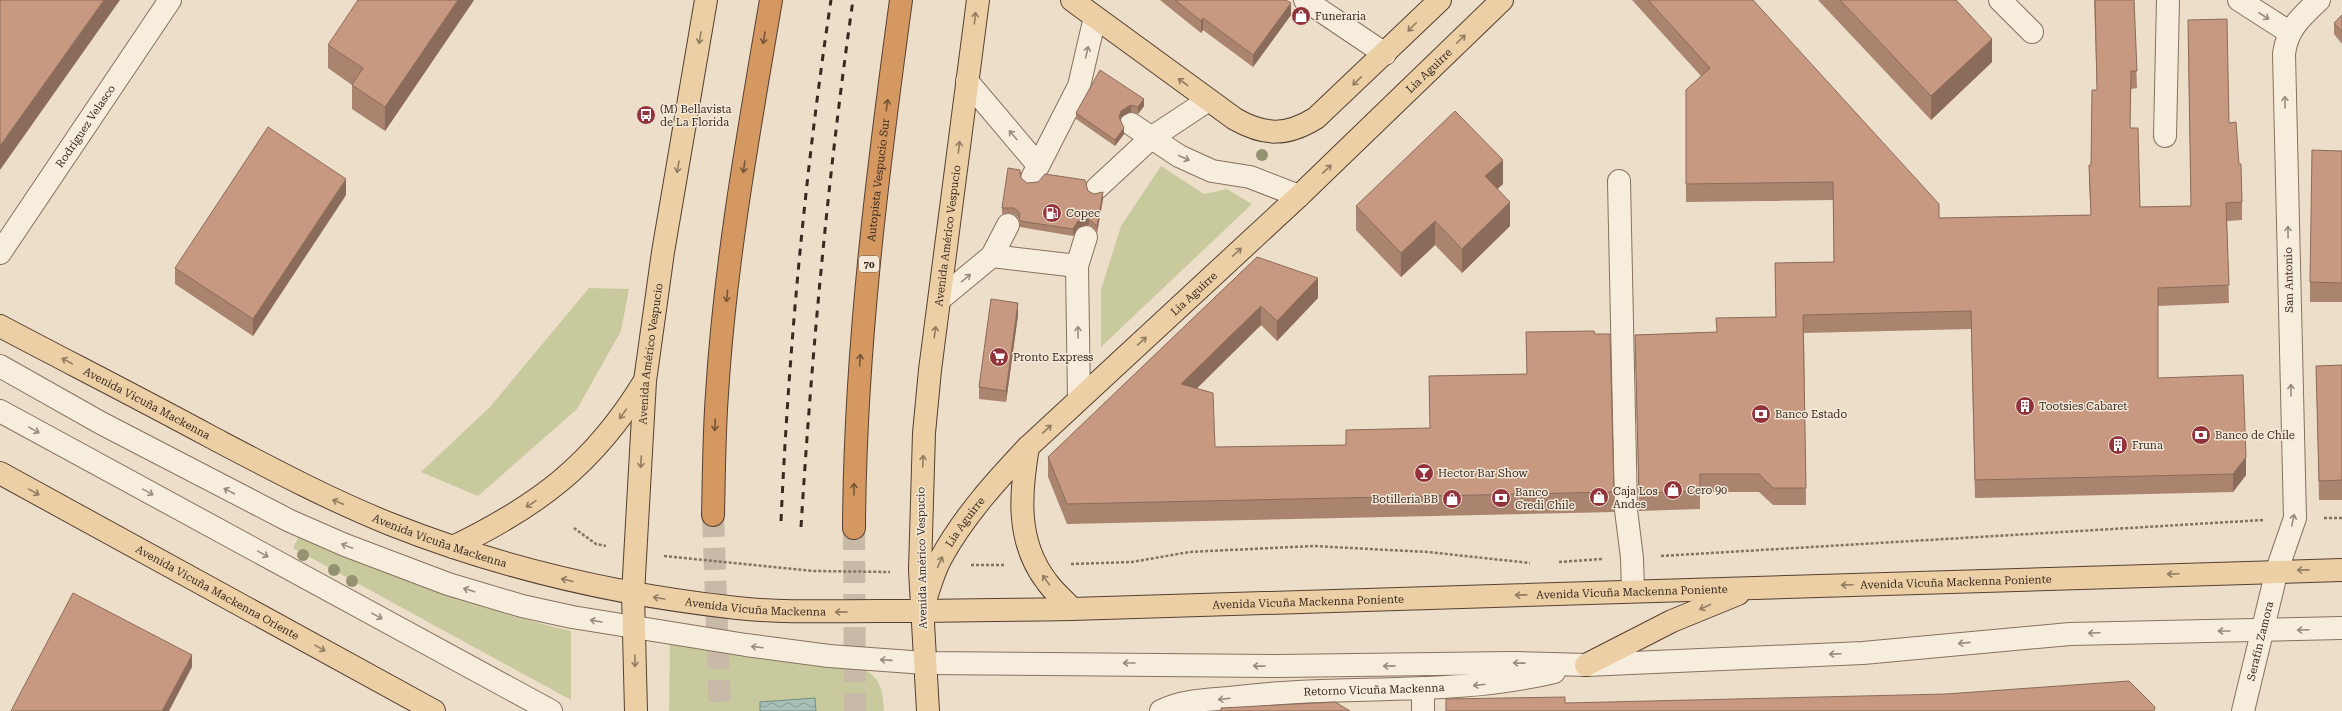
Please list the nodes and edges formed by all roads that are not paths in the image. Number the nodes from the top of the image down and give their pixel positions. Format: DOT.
graph roads {
  1 [pos="170,0"];
  2 [pos="706,0"];
  3 [pos="771,0"];
  4 [pos="901,0"];
  5 [pos="978,0"];
  6 [pos="1072,0"];
  7 [pos="1306,0"];
  8 [pos="1440,0"];
  9 [pos="1502,0"];
  10 [pos="2000,0"];
  11 [pos="2168,0"];
  12 [pos="2239,0"];
  13 [pos="2319,0"];
  14 [pos="1095,17"];
  15 [pos="2032,32"];
  16 [pos="2289,32"];
  17 [pos="1385,54"];
  18 [pos="967,80"];
  19 [pos="1207,101"];
  20 [pos="1131,124"];
  21 [pos="2165,136"];
  22 [pos="1150,138"];
  23 [pos="1619,181"];
  24 [pos="1097,188"];
  25 [pos="1299,196"];
  26 [pos="1008,225"];
  27 [pos="1086,238"];
  28 [pos="0,253"];
  29 [pos="992,256"];
  30 [pos="1076,266"];
  31 [pos="940,299"];
  32 [pos="0,326"];
  33 [pos="0,366"];
  34 [pos="645,381"];
  35 [pos="1079,399"];
  36 [pos="0,411"];
  37 [pos="1028,447"];
  38 [pos="0,473"];
  39 [pos="713,515"];
  40 [pos="854,528"];
  41 [pos="453,547"];
  42 [pos="928,569"];
  43 [pos="2277,570"];
  44 [pos="2342,570"];
  45 [pos="1754,588"];
  46 [pos="1633,591"];
  47 [pos="633,594"];
  48 [pos="1072,609"];
  49 [pos="921,612"];
  50 [pos="634,628"];
  51 [pos="2342,628"];
  52 [pos="2263,631"];
  53 [pos="925,663"];
  54 [pos="1586,665"];
  55 [pos="1423,688"];
  56 [pos="434,711"];
  57 [pos="551,711"];
  58 [pos="636,711"];
  59 [pos="928,711"];
  60 [pos="1161,711"];
  61 [pos="1423,711"];
  62 [pos="2243,711"];
  1 -- 28 [label="street, Rodríguez Velasco"];
  2 -- 34 [label="main road, Avenida Américo Vespucio, one-way"];
  3 -- 39 [label="highway, one-way"];
  40 -- 4 [label="highway, Autopista Vespucio Sur / 70, one-way"];
  18 -- 5 [label="main road, Avenida Américo Vespucio, one-way"];
  6 -- 14 [label="main road"];
  7 -- 17 [label="street"];
  8 -- 17 [label="main road, one-way"];
  25 -- 9 [label="main road, Lia Aguirre, one-way"];
  10 -- 15 [label="street"];
  11 -- 21 [label="street"];
  12 -- 16 [label="street, one-way"];
  13 -- 16 [label="street, San Antonio"];
  14 -- 18 [label="street"];
  19 -- 14 [label="main road, one-way"];
  43 -- 16 [label="street, San Antonio, one-way"];
  17 -- 19 [label="main road, one-way"];
  31 -- 18 [label="main road, Avenida Américo Vespucio, one-way"];
  19 -- 22 [label="street"];
  20 -- 22 [label="street"];
  22 -- 24 [label="street"];
  22 -- 25 [label="street, one-way"];
  23 -- 46 [label="street"];
  35 -- 25 [label="main road, Lia Aguirre, one-way"];
  26 -- 29 [label="street"];
  27 -- 30 [label="street"];
  29 -- 30 [label="street"];
  31 -- 29 [label="street, one-way"];
  35 -- 30 [label="street, one-way"];
  42 -- 31 [label="main road, Avenida Américo Vespucio, one-way"];
  41 -- 32 [label="main road, Avenida Vicuña Mackenna, one-way"];
  50 -- 33 [label="street, one-way"];
  34 -- 41 [label="main road, one-way"];
  34 -- 47 [label="main road, Avenida Américo Vespucio, one-way"];
  37 -- 35 [label="main road, Lia Aguirre, one-way"];
  36 -- 57 [label="street, one-way"];
  42 -- 37 [label="main road, Lia Aguirre, one-way"];
  48 -- 37 [label="main road, one-way"];
  38 -- 56 [label="main road, Avenida Vicuña Mackenna Oriente, one-way"];
  47 -- 41 [label="main road, Avenida Vicuña Mackenna, one-way"];
  42 -- 49 [label="main road, Avenida Américo Vespucio"];
  44 -- 43 [label="main road, Avenida Vicuña Mackenna Poniente, one-way"];
  43 -- 45 [label="main road, Avenida Vicuña Mackenna Poniente, one-way"];
  43 -- 52 [label="street, Serafín Zamora"];
  45 -- 46 [label="main road, Avenida Vicuña Mackenna Poniente"];
  45 -- 54 [label="main road, one-way"];
  46 -- 48 [label="main road, Avenida Vicuña Mackenna Poniente, one-way"];
  49 -- 47 [label="main road, Avenida Vicuña Mackenna, one-way"];
  47 -- 50 [label="main road, Avenida Américo Vespucio"];
  48 -- 49 [label="main road, Avenida Vicuña Mackenna Poniente"];
  49 -- 53 [label="main road, Avenida Américo Vespucio"];
  53 -- 50 [label="street, one-way"];
  50 -- 58 [label="main road, Avenida Américo Vespucio, one-way"];
  51 -- 52 [label="street, one-way"];
  52 -- 54 [label="street, one-way"];
  52 -- 62 [label="street, Serafín Zamora"];
  54 -- 53 [label="street, one-way"];
  53 -- 59 [label="main road, Avenida Américo Vespucio"];
  54 -- 55 [label="street, Retorno Vicuña Mackenna, one-way"];
  55 -- 60 [label="street, Retorno Vicuña Mackenna, one-way"];
  55 -- 61 [label="street"];
}
